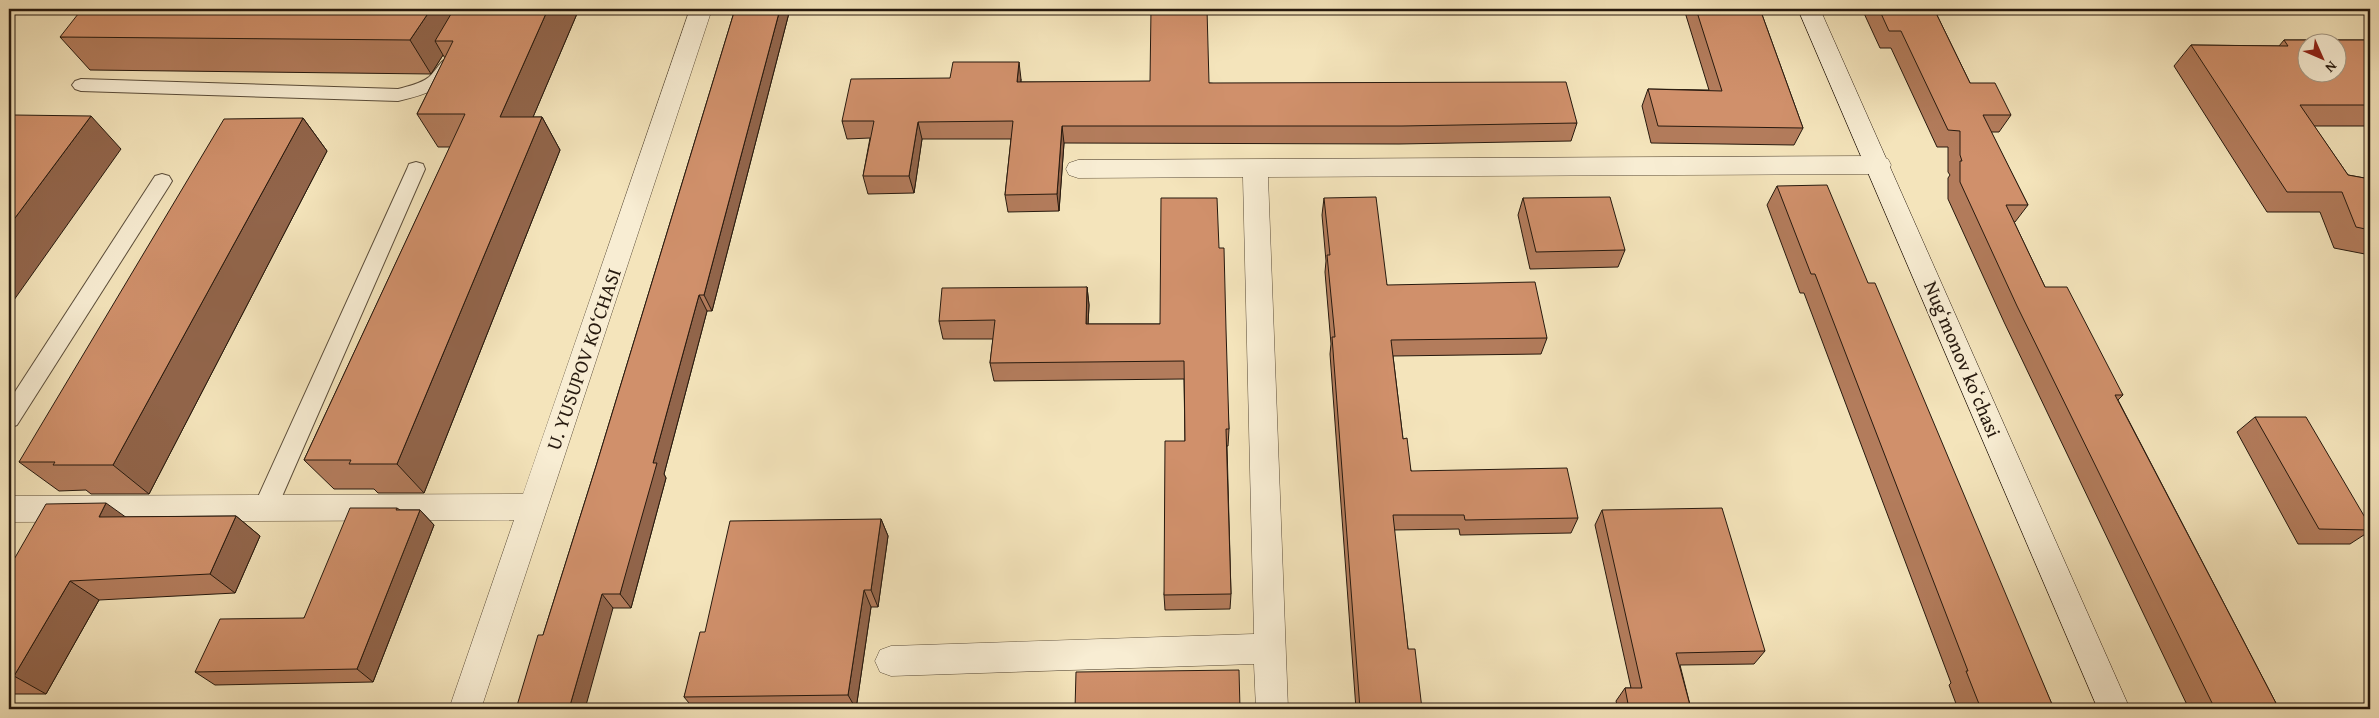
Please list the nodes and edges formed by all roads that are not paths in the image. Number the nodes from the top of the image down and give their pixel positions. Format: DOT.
graph roads {
  1 [pos="701,9"];
  2 [pos="1809,9"];
  3 [pos="456,52"];
  4 [pos="81,85"];
  5 [pos="1879,165"];
  6 [pos="416,169"];
  7 [pos="1078,169"];
  8 [pos="1255,170"];
  9 [pos="162,182"];
  10 [pos="9,419"];
  11 [pos="533,507"];
  12 [pos="265,508"];
  13 [pos="9,509"];
  14 [pos="1270,648"];
  15 [pos="891,662"];
  16 [pos="465,709"];
  17 [pos="1272,709"];
  18 [pos="2114,709"];
  1 -- 11 [label="street, U. YUSUPOV KO‘CHASI"];
  2 -- 5 [label="street, Nugʻmonov koʻchasi"];
  3 -- 4 [label="lane"];
  5 -- 8 [label="street"];
  5 -- 18 [label="street, Nugʻmonov koʻchasi"];
  6 -- 12 [label="lane"];
  7 -- 8 [label="street"];
  8 -- 14 [label="street"];
  9 -- 10 [label="lane"];
  11 -- 12 [label="street"];
  11 -- 16 [label="street, U. YUSUPOV KO‘CHASI"];
  12 -- 13 [label="street"];
  14 -- 15 [label="street"];
  14 -- 17 [label="street"];
}
